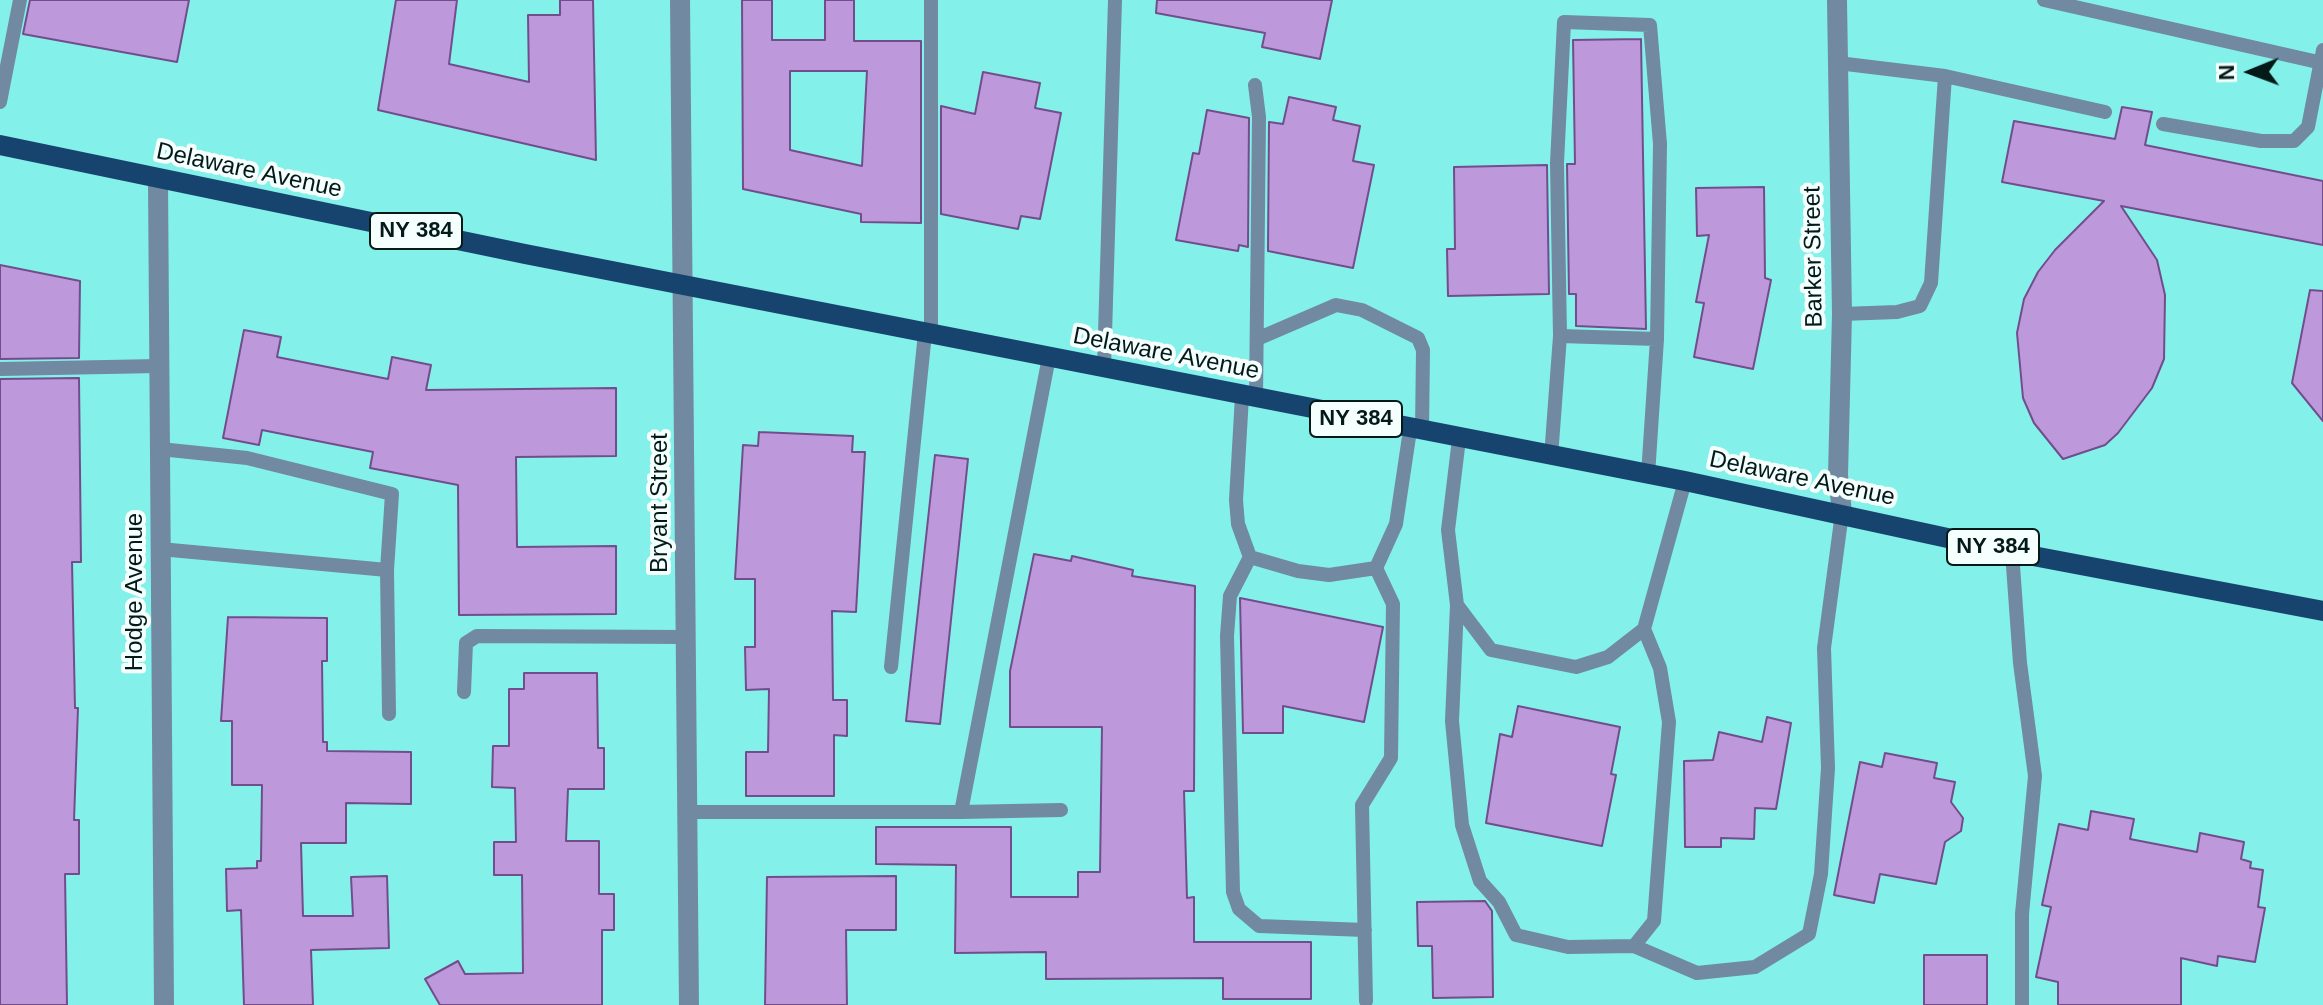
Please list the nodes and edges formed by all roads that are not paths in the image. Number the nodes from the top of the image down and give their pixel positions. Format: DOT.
graph roads {
  1 [pos="20,0"];
  2 [pos="680,0"];
  3 [pos="931,0"];
  4 [pos="1115,0"];
  5 [pos="1837,0"];
  6 [pos="2044,0"];
  7 [pos="2322,57"];
  8 [pos="1838,63"];
  9 [pos="1945,76"];
  10 [pos="1255,85"];
  11 [pos="0,102"];
  12 [pos="2105,112"];
  13 [pos="2163,124"];
  14 [pos="0,145"];
  15 [pos="158,179"];
  16 [pos="683,285"];
  17 [pos="1842,314"];
  18 [pos="928,334"];
  19 [pos="1560,336"];
  20 [pos="1257,339"];
  21 [pos="1657,339"];
  22 [pos="1049,357"];
  23 [pos="159,366"];
  24 [pos="1104,368"];
  25 [pos="0,369"];
  26 [pos="1249,397"];
  27 [pos="1416,431"];
  28 [pos="1459,439"];
  29 [pos="160,449"];
  30 [pos="1551,457"];
  31 [pos="1648,475"];
  32 [pos="1685,481"];
  33 [pos="1842,513"];
  34 [pos="160,549"];
  35 [pos="2012,552"];
  36 [pos="1250,557"];
  37 [pos="1376,568"];
  38 [pos="387,570"];
  39 [pos="1457,605"];
  40 [pos="2323,611"];
  41 [pos="1644,629"];
  42 [pos="687,637"];
  43 [pos="891,667"];
  44 [pos="464,692"];
  45 [pos="389,714"];
  46 [pos="1061,810"];
  47 [pos="688,812"];
  48 [pos="961,812"];
  49 [pos="1365,930"];
  50 [pos="1634,946"];
  51 [pos="1366,1001"];
  52 [pos="164,1005"];
  53 [pos="689,1005"];
  54 [pos="2022,1005"];
  1 -- 11 [label="lane"];
  2 -- 16 [label="street, Bryant Street"];
  3 -- 18 [label="lane"];
  4 -- 24 [label="lane"];
  5 -- 8 [label="street, Barker Street"];
  6 -- 7 [label="lane"];
  7 -- 13 [label="lane"];
  8 -- 9 [label="lane"];
  8 -- 17 [label="street, Barker Street"];
  9 -- 12 [label="lane"];
  9 -- 17 [label="lane"];
  10 -- 20 [label="lane"];
  14 -- 15 [label="main road, Delaware Avenue / NY 384"];
  15 -- 16 [label="main road, Delaware Avenue / NY 384"];
  15 -- 23 [label="street, Hodge Avenue"];
  16 -- 18 [label="main road, Delaware Avenue / NY 384"];
  16 -- 42 [label="street, Bryant Street"];
  17 -- 33 [label="street, Barker Street"];
  18 -- 22 [label="main road, Delaware Avenue / NY 384"];
  18 -- 43 [label="lane"];
  19 -- 21 [label="lane"];
  19 -- 21 [label="lane"];
  19 -- 30 [label="lane"];
  20 -- 26 [label="lane"];
  20 -- 27 [label="lane"];
  21 -- 31 [label="lane"];
  22 -- 24 [label="main road, Delaware Avenue / NY 384"];
  22 -- 48 [label="lane"];
  23 -- 25 [label="lane"];
  23 -- 29 [label="street, Hodge Avenue"];
  24 -- 26 [label="main road, Delaware Avenue / NY 384"];
  26 -- 27 [label="main road, Delaware Avenue / NY 384"];
  26 -- 36 [label="lane"];
  27 -- 28 [label="main road, Delaware Avenue / NY 384"];
  27 -- 37 [label="lane"];
  28 -- 30 [label="main road, Delaware Avenue / NY 384"];
  28 -- 39 [label="lane"];
  29 -- 34 [label="street, Hodge Avenue"];
  29 -- 38 [label="lane"];
  30 -- 31 [label="main road, Delaware Avenue / NY 384"];
  31 -- 32 [label="main road, Delaware Avenue / NY 384"];
  32 -- 33 [label="main road, Delaware Avenue / NY 384"];
  32 -- 41 [label="lane"];
  33 -- 35 [label="main road, Delaware Avenue / NY 384"];
  33 -- 50 [label="lane"];
  34 -- 38 [label="lane"];
  34 -- 52 [label="street, Hodge Avenue"];
  35 -- 40 [label="main road, Delaware Avenue / NY 384"];
  35 -- 54 [label="lane"];
  36 -- 37 [label="lane"];
  36 -- 49 [label="lane"];
  37 -- 49 [label="lane"];
  38 -- 45 [label="lane"];
  39 -- 41 [label="lane"];
  39 -- 50 [label="lane"];
  41 -- 50 [label="lane"];
  42 -- 44 [label="lane"];
  42 -- 47 [label="street, Bryant Street"];
  46 -- 48 [label="lane"];
  47 -- 48 [label="lane"];
  47 -- 53 [label="street, Bryant Street"];
  49 -- 51 [label="lane"];
}
